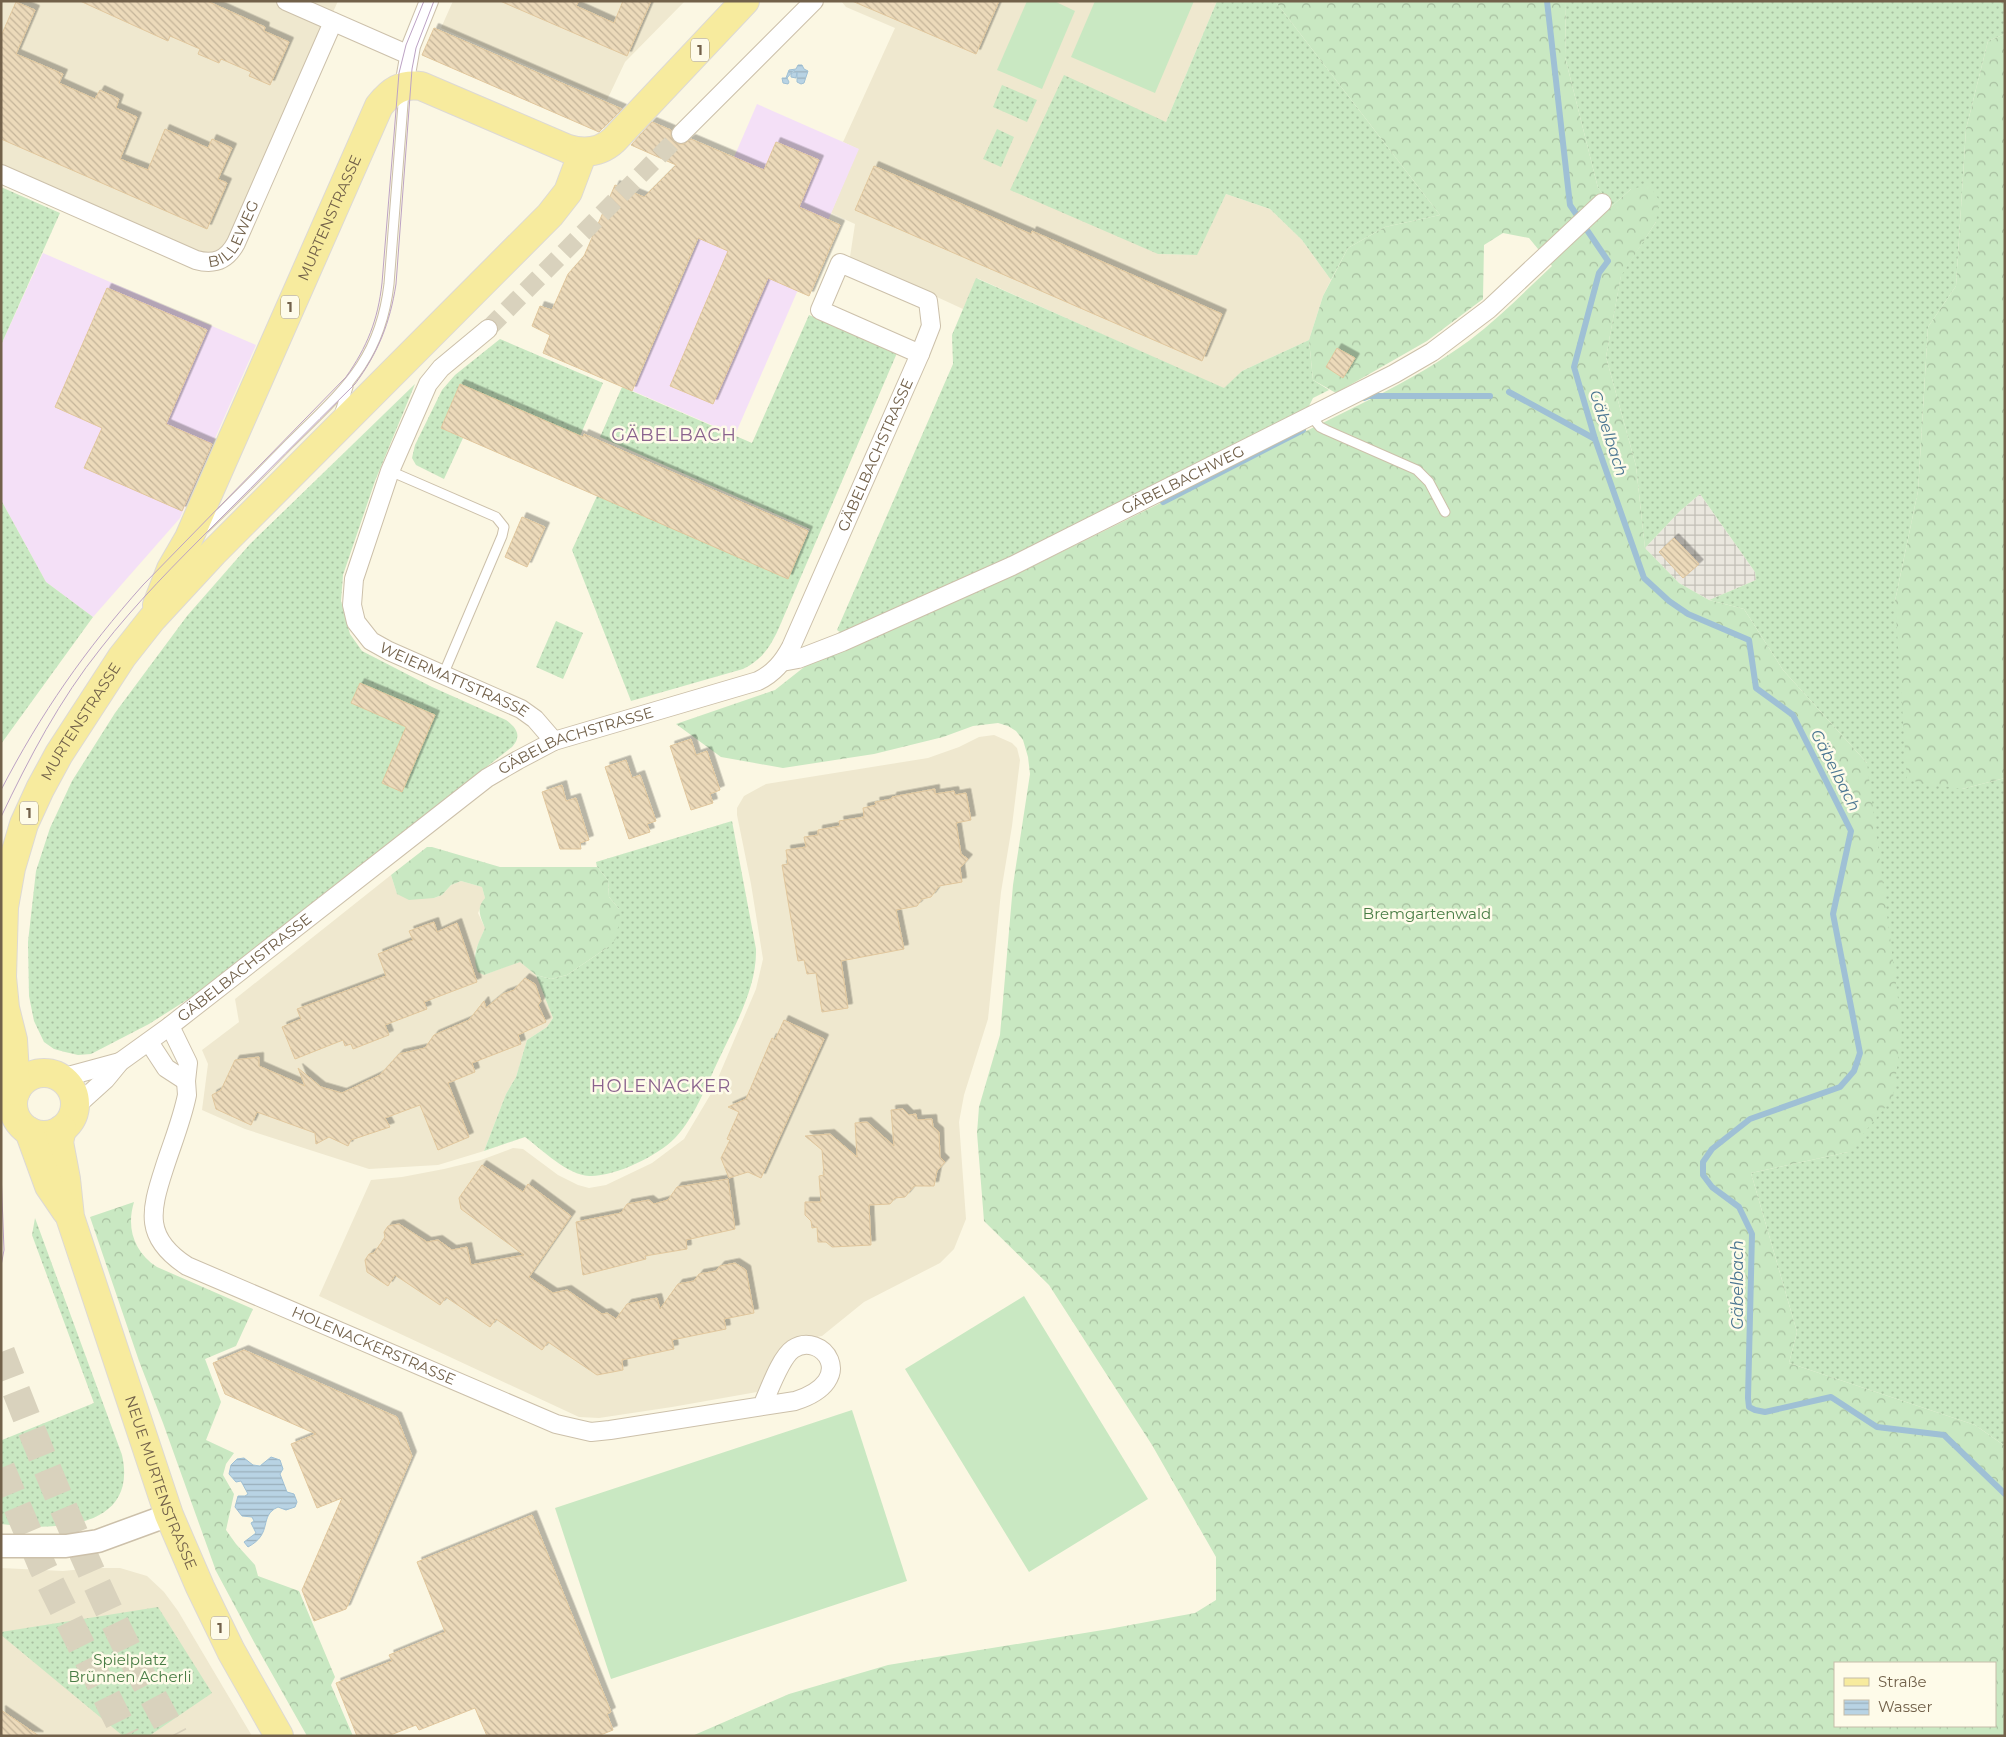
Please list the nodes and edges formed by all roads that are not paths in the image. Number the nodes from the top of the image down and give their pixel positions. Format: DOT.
graph roads {
  1 [pos="286,1"];
  2 [pos="429,1"];
  3 [pos="745,1"];
  4 [pos="814,1"];
  5 [pos="332,22"];
  6 [pos="409,55"];
  7 [pos="404,86"];
  8 [pos="681,134"];
  9 [pos="583,152"];
  10 [pos="1,174"];
  11 [pos="1602,203"];
  12 [pos="488,329"];
  13 [pos="920,354"];
  14 [pos="348,385"];
  15 [pos="1311,416"];
  16 [pos="335,430"];
  17 [pos="390,471"];
  18 [pos="1445,512"];
  19 [pos="180,554"];
  20 [pos="152,618"];
  21 [pos="782,662"];
  22 [pos="443,675"];
  23 [pos="554,740"];
  24 [pos="170,1026"];
  25 [pos="13,1040"];
  26 [pos="149,1042"];
  27 [pos="120,1062"];
  28 [pos="57,1076"];
  29 [pos="186,1081"];
  30 [pos="16,1091"];
  31 [pos="68,1118"];
  32 [pos="29,1131"];
  33 [pos="70,1217"];
  34 [pos="762,1406"];
  35 [pos="169,1515"];
  36 [pos="1,1546"];
  37 [pos="279,1736"];
  1 -- 5 [label="street"];
  2 -- 6 [label="street"];
  3 -- 9 [label="main road, 1"];
  4 -- 8 [label="street"];
  5 -- 6 [label="street"];
  5 -- 10 [label="street, BILLEWEG"];
  6 -- 7 [label="street"];
  7 -- 9 [label="main road"];
  7 -- 14 [label="lane"];
  7 -- 19 [label="main road, MURTENSTRASSE / 1"];
  9 -- 16 [label="main road, MURTENSTRASSE / 1"];
  11 -- 15 [label="street, GÄBELBACHWEG"];
  12 -- 17 [label="street, WEIERMATTSTRASSE"];
  13 -- 13 [label="street, GÄBELBACHSTRASSE"];
  13 -- 21 [label="street, GÄBELBACHSTRASSE"];
  14 -- 16 [label="lane"];
  14 -- 19 [label="lane"];
  15 -- 18 [label="lane"];
  15 -- 21 [label="street, GÄBELBACHWEG"];
  16 -- 20 [label="main road, MURTENSTRASSE / 1"];
  17 -- 22 [label="street, WEIERMATTSTRASSE"];
  17 -- 22 [label="lane"];
  19 -- 20 [label="main road, MURTENSTRASSE / 1"];
  20 -- 25 [label="main road, MURTENSTRASSE / 1"];
  21 -- 23 [label="street, GÄBELBACHSTRASSE"];
  22 -- 23 [label="street, WEIERMATTSTRASSE"];
  23 -- 24 [label="street, GÄBELBACHSTRASSE"];
  24 -- 26 [label="street, GÄBELBACHSTRASSE"];
  24 -- 29 [label="street, HOLENACKERSTRASSE"];
  25 -- 28 [label="main road"];
  25 -- 30 [label="main road, MURTENSTRASSE / 1"];
  26 -- 27 [label="street, GÄBELBACHSTRASSE"];
  26 -- 29 [label="street"];
  27 -- 28 [label="street, GÄBELBACHSTRASSE"];
  27 -- 31 [label="street, GÄBELBACHSTRASSE"];
  28 -- 30 [label="main road"];
  28 -- 31 [label="main road"];
  29 -- 34 [label="street, HOLENACKERSTRASSE"];
  30 -- 32 [label="main road"];
  31 -- 32 [label="main road"];
  31 -- 33 [label="main road, NEUE MURTENSTRASSE / 1"];
  32 -- 33 [label="main road, NEUE MURTENSTRASSE / 1"];
  33 -- 35 [label="main road, NEUE MURTENSTRASSE / 1"];
  35 -- 36 [label="street"];
  35 -- 37 [label="main road, NEUE MURTENSTRASSE / 1"];
}
